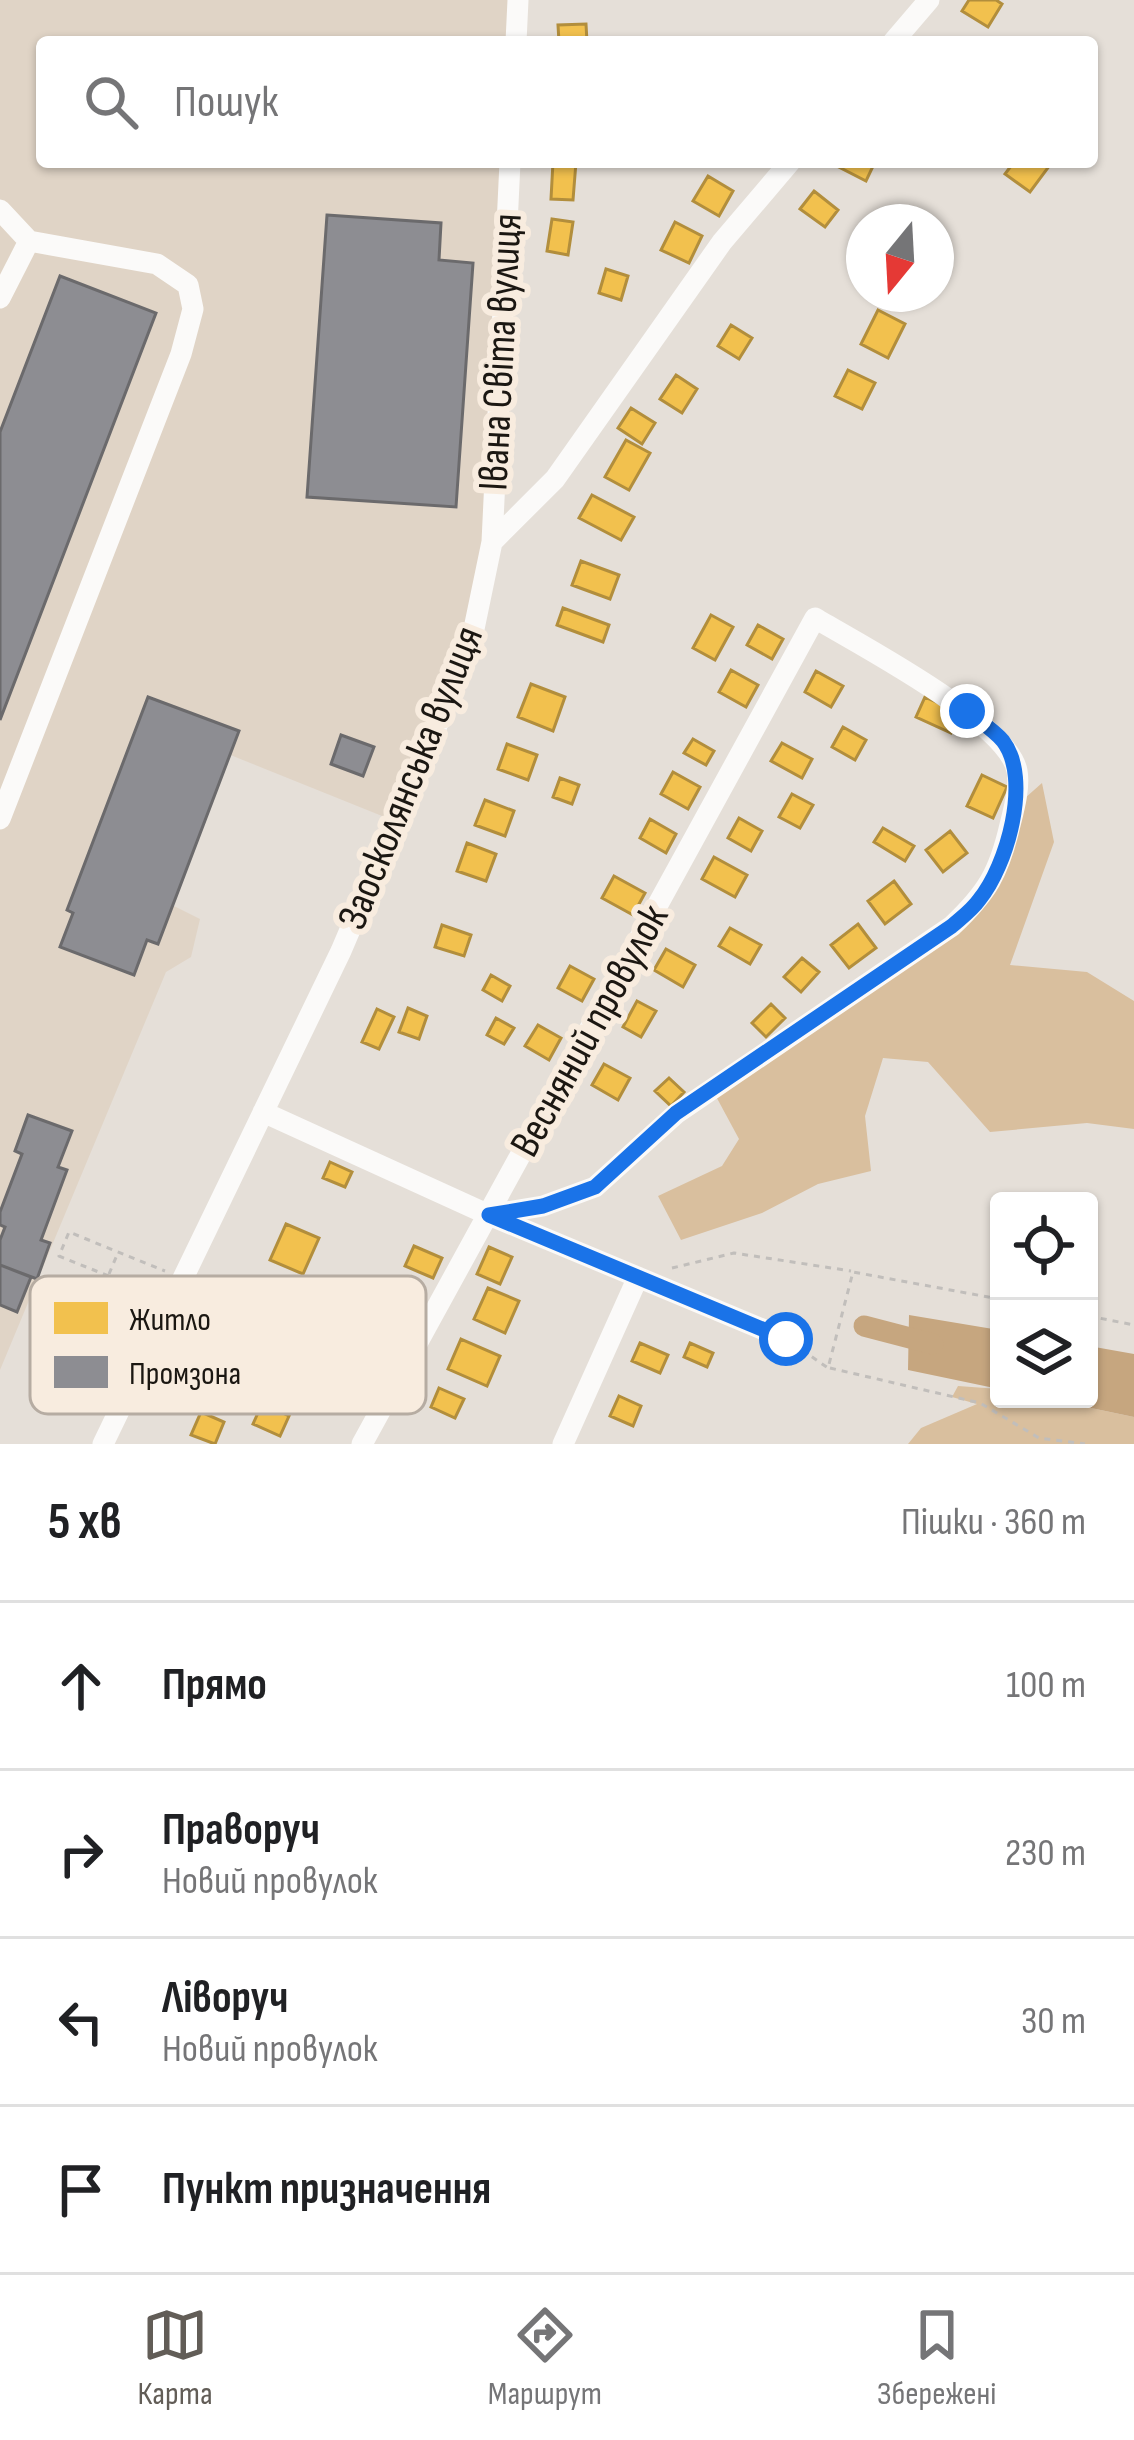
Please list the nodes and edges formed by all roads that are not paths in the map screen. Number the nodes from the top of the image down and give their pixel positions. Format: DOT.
graph roads {
  1 [pos="518,0"];
  2 [pos="929,0"];
  3 [pos="516,36"];
  4 [pos="898,36"];
  5 [pos="510,168"];
  6 [pos="785,168"];
  7 [pos="0,210"];
  8 [pos="29,241"];
  9 [pos="0,298"];
  10 [pos="492,542"];
  11 [pos="0,819"];
  12 [pos="263,1112"];
  13 [pos="489,1215"];
  14 [pos="184,1276"];
  15 [pos="638,1277"];
  16 [pos="426,1329"];
  17 [pos="786,1339"];
  18 [pos="117,1414"];
  19 [pos="379,1414"];
  20 [pos="103,1444"];
  21 [pos="362,1444"];
  22 [pos="563,1444"];
  1 -- 3 [label="street"];
  2 -- 4 [label="street"];
  5 -- 10 [label="street, Івана Світа вулиця"];
  6 -- 10 [label="street"];
  7 -- 8 [label="street"];
  8 -- 9 [label="street"];
  8 -- 11 [label="street"];
  10 -- 12 [label="street, Заосколянська вулиця"];
  12 -- 13 [label="street"];
  12 -- 14 [label="street, Заосколянська вулиця"];
  13 -- 13 [label="street, Весняний провулок"];
  13 -- 15 [label="street"];
  13 -- 16 [label="street, Весняний провулок"];
  15 -- 17 [label="street"];
  15 -- 22 [label="street"];
  18 -- 20 [label="street, Заосколянська вулиця"];
  19 -- 21 [label="street, Весняний провулок"];
}
